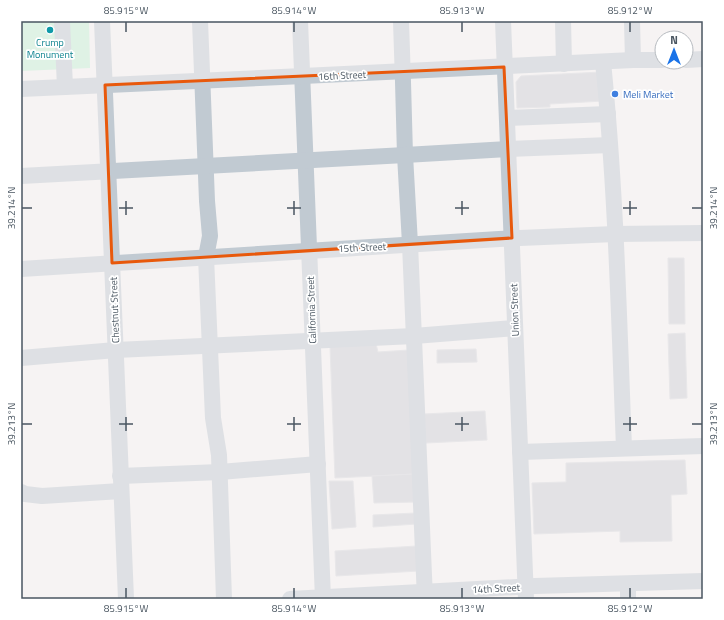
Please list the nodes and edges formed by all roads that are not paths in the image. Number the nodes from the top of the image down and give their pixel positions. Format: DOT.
graph roads {
  1 [pos="62,21"];
  2 [pos="102,21"];
  3 [pos="200,21"];
  4 [pos="300,21"];
  5 [pos="401,21"];
  6 [pos="503,21"];
  7 [pos="563,21"];
  8 [pos="632,21"];
  9 [pos="633,60"];
  10 [pos="654,60"];
  11 [pos="603,62"];
  12 [pos="564,64"];
  13 [pos="504,66"];
  14 [pos="403,72"];
  15 [pos="303,76"];
  16 [pos="202,81"];
  17 [pos="105,85"];
  18 [pos="65,87"];
  19 [pos="21,89"];
  20 [pos="608,114"];
  21 [pos="506,118"];
  22 [pos="610,145"];
  23 [pos="508,149"];
  24 [pos="405,156"];
  25 [pos="306,160"];
  26 [pos="205,167"];
  27 [pos="109,172"];
  28 [pos="21,176"];
  29 [pos="703,233"];
  30 [pos="615,234"];
  31 [pos="512,238"];
  32 [pos="410,244"];
  33 [pos="309,251"];
  34 [pos="206,257"];
  35 [pos="112,263"];
  36 [pos="21,268"];
  37 [pos="515,328"];
  38 [pos="414,336"];
  39 [pos="313,341"];
  40 [pos="210,346"];
  41 [pos="116,350"];
  42 [pos="21,358"];
  43 [pos="703,446"];
  44 [pos="624,448"];
  45 [pos="520,452"];
  46 [pos="318,464"];
  47 [pos="220,472"];
  48 [pos="120,484"];
  49 [pos="21,492"];
  50 [pos="703,582"];
  51 [pos="628,591"];
  52 [pos="526,593"];
  53 [pos="425,596"];
  54 [pos="323,598"];
  55 [pos="126,599"];
  56 [pos="224,599"];
  57 [pos="290,599"];
  1 -- 18 [label="street"];
  2 -- 17 [label="street, Chestnut Street"];
  3 -- 16 [label="street"];
  4 -- 15 [label="street, California Street"];
  5 -- 14 [label="street"];
  6 -- 13 [label="street, Union Street"];
  7 -- 12 [label="street"];
  8 -- 9 [label="street"];
  9 -- 10 [label="street, 16th Street"];
  9 -- 11 [label="street, 16th Street"];
  11 -- 12 [label="street, 16th Street"];
  11 -- 20 [label="street"];
  12 -- 13 [label="street, 16th Street"];
  13 -- 14 [label="street, 16th Street"];
  13 -- 21 [label="street, Union Street"];
  14 -- 15 [label="street, 16th Street"];
  14 -- 24 [label="street"];
  15 -- 16 [label="street, 16th Street"];
  15 -- 25 [label="street, California Street"];
  16 -- 17 [label="street, 16th Street"];
  16 -- 26 [label="street"];
  17 -- 18 [label="street, 16th Street"];
  17 -- 27 [label="street, Chestnut Street"];
  18 -- 19 [label="street, 16th Street"];
  20 -- 21 [label="street"];
  20 -- 22 [label="street"];
  21 -- 23 [label="street, Union Street"];
  22 -- 23 [label="street"];
  22 -- 30 [label="street"];
  23 -- 24 [label="street"];
  23 -- 31 [label="street, Union Street"];
  24 -- 25 [label="street"];
  24 -- 32 [label="street"];
  25 -- 26 [label="street"];
  25 -- 33 [label="street, California Street"];
  26 -- 27 [label="street"];
  26 -- 34 [label="street"];
  27 -- 28 [label="street"];
  27 -- 35 [label="street, Chestnut Street"];
  29 -- 30 [label="street, 15th Street"];
  30 -- 31 [label="street, 15th Street"];
  30 -- 44 [label="street"];
  31 -- 32 [label="street, 15th Street"];
  31 -- 37 [label="street, Union Street"];
  32 -- 33 [label="street, 15th Street"];
  32 -- 38 [label="street"];
  33 -- 34 [label="street, 15th Street"];
  33 -- 39 [label="street, California Street"];
  34 -- 35 [label="street, 15th Street"];
  34 -- 40 [label="street"];
  35 -- 36 [label="street, 15th Street"];
  35 -- 41 [label="street, Chestnut Street"];
  37 -- 38 [label="street"];
  37 -- 45 [label="street, Union Street"];
  38 -- 39 [label="street"];
  38 -- 53 [label="street"];
  39 -- 40 [label="street"];
  39 -- 46 [label="street, California Street"];
  40 -- 41 [label="street"];
  40 -- 47 [label="street"];
  41 -- 42 [label="street"];
  41 -- 48 [label="street, Chestnut Street"];
  43 -- 44 [label="street"];
  44 -- 45 [label="street"];
  45 -- 52 [label="street, Union Street"];
  46 -- 47 [label="street"];
  46 -- 54 [label="street, California Street"];
  47 -- 48 [label="street"];
  47 -- 56 [label="street"];
  48 -- 49 [label="street"];
  48 -- 55 [label="street, Chestnut Street"];
  50 -- 51 [label="street, 14th Street"];
  51 -- 52 [label="street, 14th Street"];
  52 -- 53 [label="street, 14th Street"];
  53 -- 54 [label="street, 14th Street"];
  54 -- 57 [label="street, 14th Street"];
}
